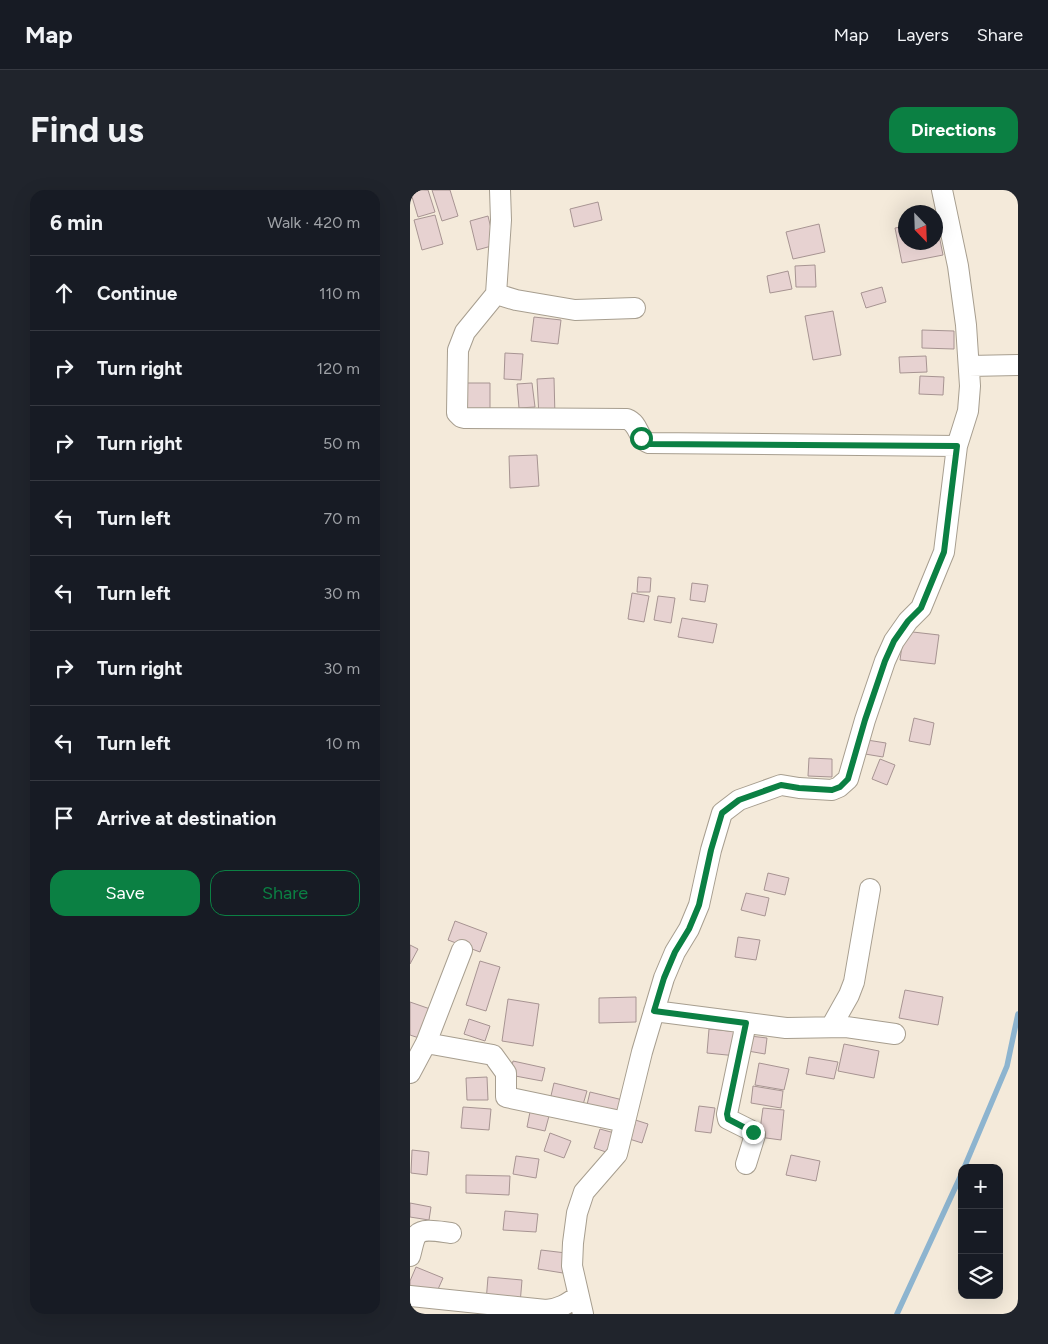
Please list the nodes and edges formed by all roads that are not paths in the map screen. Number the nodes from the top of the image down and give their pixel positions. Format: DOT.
graph roads {
  1 [pos="500,190"];
  2 [pos="942,190"];
  3 [pos="496,294"];
  4 [pos="635,308"];
  5 [pos="1018,365"];
  6 [pos="969,366"];
  7 [pos="957,446"];
  8 [pos="870,889"];
  9 [pos="462,950"];
  10 [pos="654,1011"];
  11 [pos="746,1023"];
  12 [pos="831,1027"];
  13 [pos="895,1034"];
  14 [pos="426,1043"];
  15 [pos="410,1073"];
  16 [pos="625,1122"];
  17 [pos="746,1164"];
  18 [pos="451,1233"];
  19 [pos="410,1256"];
  20 [pos="410,1296"];
  21 [pos="580,1305"];
  1 -- 3 [label="street"];
  2 -- 6 [label="street"];
  3 -- 4 [label="street"];
  3 -- 7 [label="street"];
  5 -- 6 [label="street"];
  6 -- 7 [label="street"];
  7 -- 10 [label="street"];
  8 -- 12 [label="street"];
  9 -- 14 [label="street"];
  10 -- 11 [label="street"];
  10 -- 16 [label="street"];
  11 -- 12 [label="street"];
  11 -- 17 [label="street"];
  12 -- 13 [label="street"];
  14 -- 15 [label="street"];
  14 -- 16 [label="street"];
  16 -- 21 [label="street"];
  18 -- 19 [label="street"];
  20 -- 21 [label="street"];
}
